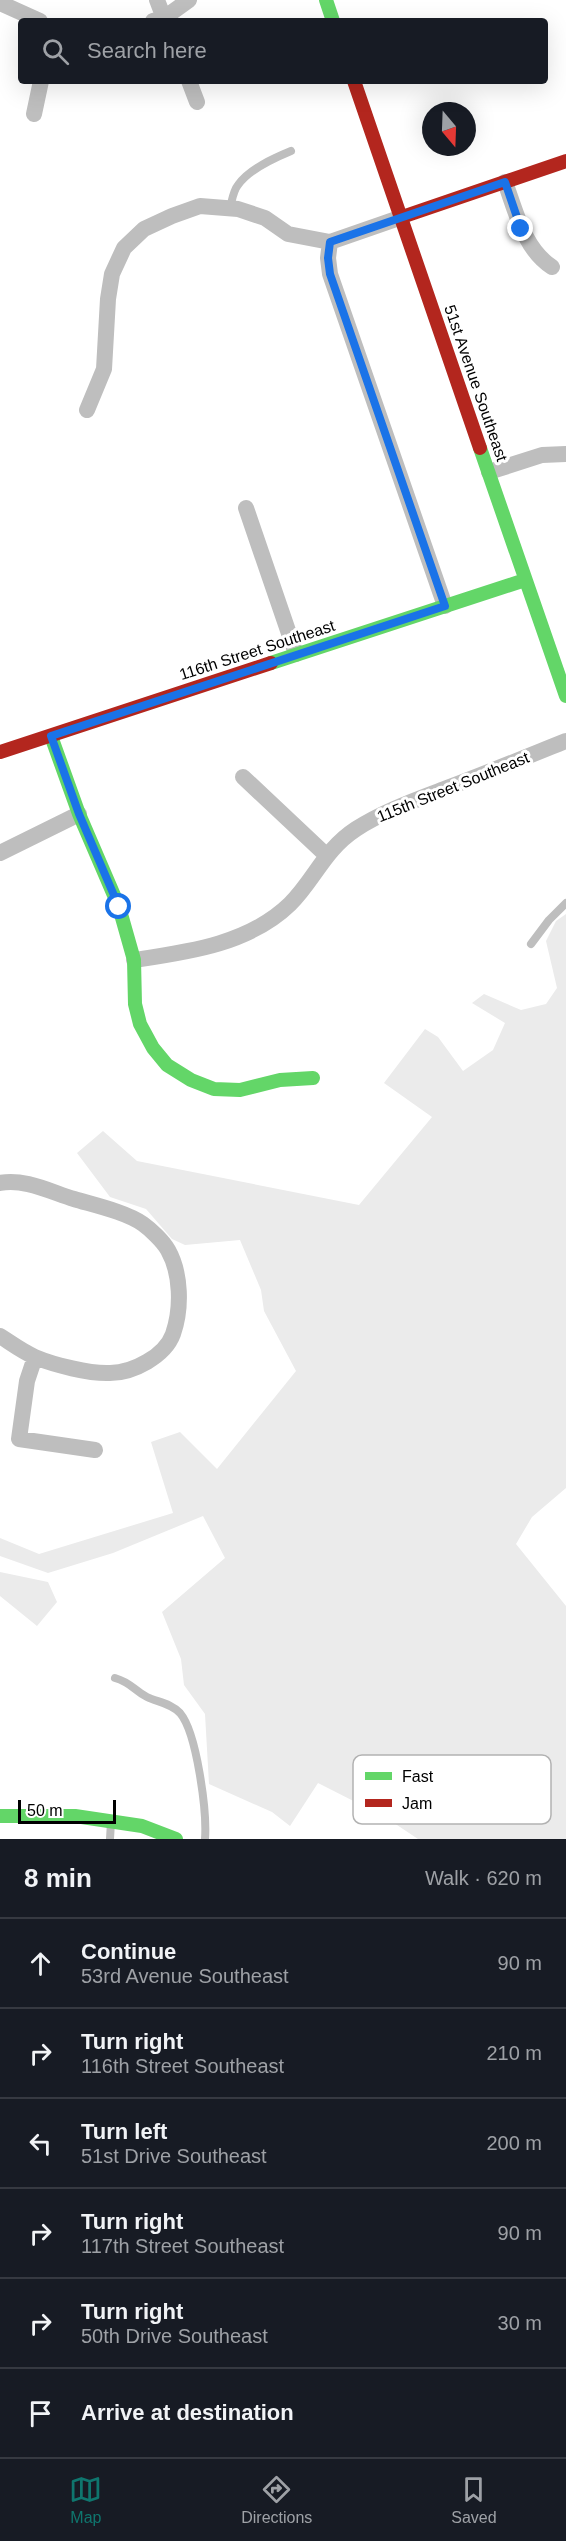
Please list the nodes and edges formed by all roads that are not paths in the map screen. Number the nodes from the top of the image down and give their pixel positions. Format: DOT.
graph roads {
  1 [pos="157,0"];
  2 [pos="189,0"];
  3 [pos="326,0"];
  4 [pos="0,3"];
  5 [pos="33,18"];
  6 [pos="161,18"];
  7 [pos="164,18"];
  8 [pos="332,18"];
  9 [pos="40,84"];
  10 [pos="190,84"];
  11 [pos="361,84"];
  12 [pos="197,102"];
  13 [pos="34,114"];
  14 [pos="291,151"];
  15 [pos="566,161"];
  16 [pos="505,182"];
  17 [pos="230,208"];
  18 [pos="402,217"];
  19 [pos="330,242"];
  20 [pos="552,267"];
  21 [pos="87,410"];
  22 [pos="566,454"];
  23 [pos="489,472"];
  24 [pos="246,508"];
  25 [pos="525,579"];
  26 [pos="445,606"];
  27 [pos="558,647"];
  28 [pos="296,654"];
  29 [pos="566,696"];
  30 [pos="51,736"];
  31 [pos="566,741"];
  32 [pos="0,752"];
  33 [pos="243,777"];
  34 [pos="79,814"];
  35 [pos="0,852"];
  36 [pos="326,855"];
  37 [pos="566,903"];
  38 [pos="531,944"];
  39 [pos="134,960"];
  40 [pos="313,1078"];
  41 [pos="0,1183"];
  42 [pos="0,1336"];
  43 [pos="35,1357"];
  44 [pos="95,1450"];
  45 [pos="115,1678"];
  46 [pos="0,1816"];
  47 [pos="111,1822"];
  48 [pos="110,1839"];
  49 [pos="176,1839"];
  50 [pos="205,1839"];
  1 -- 6 [label="street"];
  2 -- 7 [label="street"];
  3 -- 8 [label="street"];
  4 -- 5 [label="street"];
  9 -- 13 [label="street"];
  10 -- 12 [label="street"];
  11 -- 18 [label="street, 51st Avenue Southeast"];
  14 -- 17 [label="lane"];
  15 -- 16 [label="street"];
  16 -- 18 [label="street"];
  16 -- 20 [label="street"];
  17 -- 19 [label="street"];
  17 -- 21 [label="street"];
  18 -- 19 [label="street"];
  18 -- 23 [label="street, 51st Avenue Southeast"];
  19 -- 26 [label="street"];
  22 -- 23 [label="street"];
  23 -- 25 [label="street, 51st Avenue Southeast"];
  24 -- 28 [label="street"];
  25 -- 26 [label="street, 116th Street Southeast"];
  25 -- 27 [label="street, 51st Avenue Southeast"];
  26 -- 28 [label="street, 116th Street Southeast"];
  27 -- 29 [label="street, 51st Avenue Southeast"];
  28 -- 30 [label="street, 116th Street Southeast"];
  30 -- 32 [label="street, 116th Street Southeast"];
  30 -- 34 [label="street"];
  31 -- 36 [label="street, 115th Street Southeast"];
  33 -- 36 [label="street"];
  34 -- 35 [label="street"];
  34 -- 39 [label="street"];
  36 -- 39 [label="street, 115th Street Southeast"];
  37 -- 38 [label="lane"];
  39 -- 40 [label="street"];
  41 -- 43 [label="street"];
  42 -- 43 [label="street"];
  43 -- 44 [label="street"];
  45 -- 50 [label="lane"];
  46 -- 47 [label="street"];
  47 -- 48 [label="lane"];
  47 -- 49 [label="street"];
}
